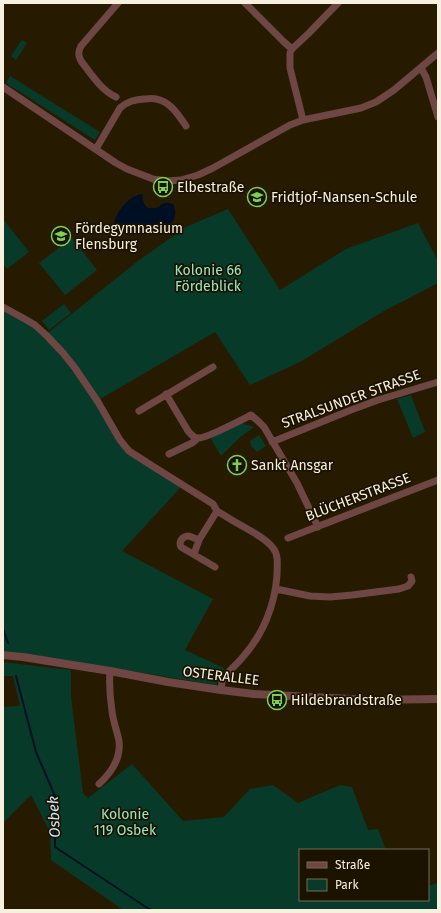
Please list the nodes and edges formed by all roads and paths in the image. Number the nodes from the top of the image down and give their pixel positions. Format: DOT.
graph roads {
  1 [pos="118,3"];
  2 [pos="245,3"];
  3 [pos="338,3"];
  4 [pos="292,48"];
  5 [pos="438,53"];
  6 [pos="421,68"];
  7 [pos="3,87"];
  8 [pos="116,97"];
  9 [pos="438,117"];
  10 [pos="303,120"];
  11 [pos="186,126"];
  12 [pos="96,149"];
  13 [pos="3,307"];
  14 [pos="213,367"];
  15 [pos="438,382"];
  16 [pos="166,394"];
  17 [pos="139,411"];
  18 [pos="198,438"];
  19 [pos="272,442"];
  20 [pos="169,454"];
  21 [pos="438,480"];
  22 [pos="217,511"];
  23 [pos="318,527"];
  24 [pos="288,538"];
  25 [pos="199,540"];
  26 [pos="194,554"];
  27 [pos="215,567"];
  28 [pos="411,578"];
  29 [pos="276,589"];
  30 [pos="3,655"];
  31 [pos="110,671"];
  32 [pos="221,690"];
  33 [pos="438,699"];
  34 [pos="99,784"];
  1 -- 8 [label="street"];
  2 -- 4 [label="street"];
  3 -- 4 [label="street"];
  4 -- 10 [label="street"];
  5 -- 6 [label="street"];
  6 -- 9 [label="street"];
  6 -- 10 [label="street"];
  7 -- 12 [label="street"];
  10 -- 12 [label="street"];
  11 -- 12 [label="street"];
  13 -- 22 [label="street"];
  14 -- 16 [label="street"];
  15 -- 19 [label="street, STRALSUNDER STRASSE"];
  16 -- 17 [label="street"];
  16 -- 18 [label="street"];
  18 -- 19 [label="street"];
  18 -- 20 [label="street"];
  19 -- 23 [label="street"];
  21 -- 23 [label="street, BLÜCHERSTRASSE"];
  22 -- 25 [label="street"];
  22 -- 29 [label="street"];
  23 -- 24 [label="street, BLÜCHERSTRASSE"];
  25 -- 26 [label="street"];
  25 -- 26 [label="street"];
  26 -- 27 [label="street"];
  28 -- 29 [label="street"];
  29 -- 32 [label="street"];
  30 -- 31 [label="street, OSTERALLEE"];
  31 -- 32 [label="street, OSTERALLEE"];
  31 -- 34 [label="street"];
  32 -- 33 [label="street, OSTERALLEE"];
}
